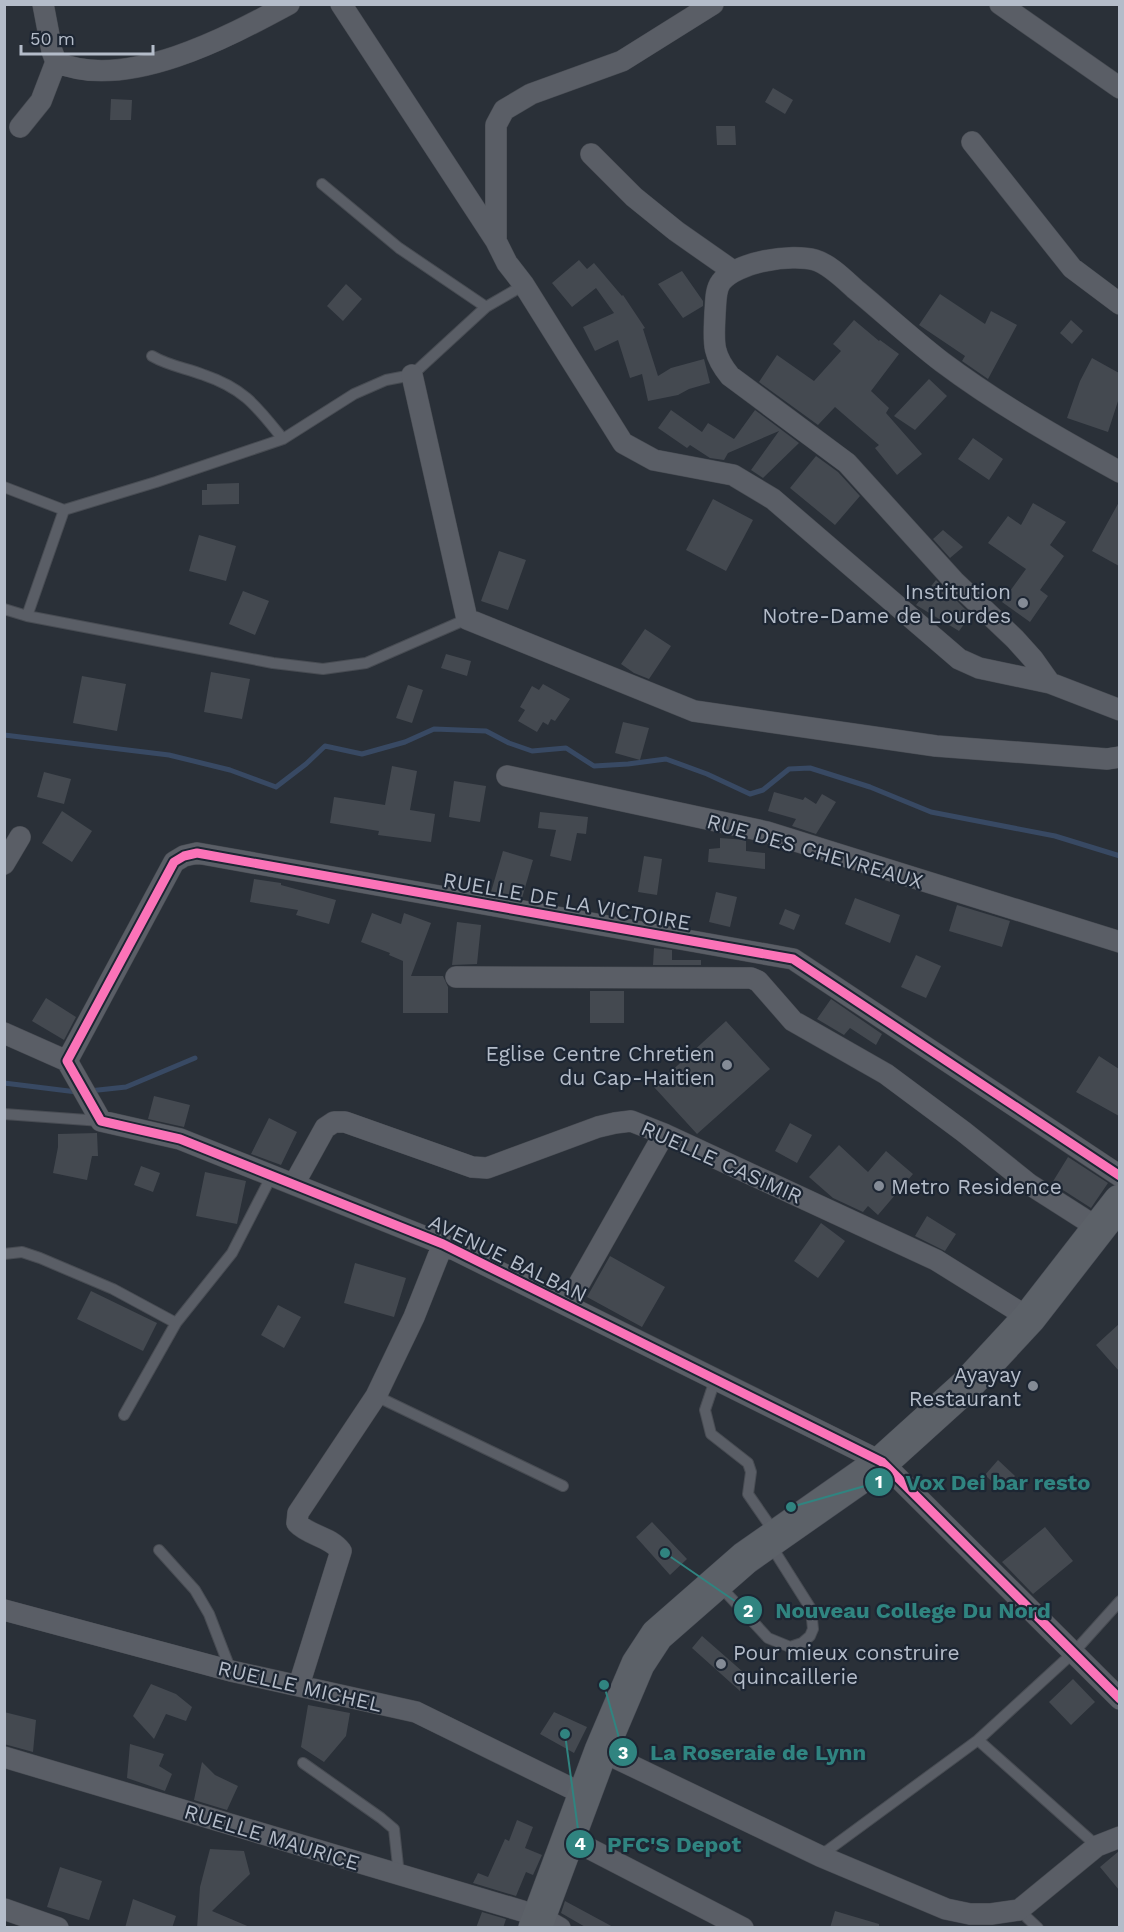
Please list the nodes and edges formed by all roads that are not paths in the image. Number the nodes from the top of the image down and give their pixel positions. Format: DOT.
graph roads {
  1 [pos="43,4"];
  2 [pos="289,4"];
  3 [pos="341,4"];
  4 [pos="713,4"];
  5 [pos="1000,4"];
  6 [pos="56,62"];
  7 [pos="1119,88"];
  8 [pos="20,127"];
  9 [pos="972,142"];
  10 [pos="591,154"];
  11 [pos="322,184"];
  12 [pos="496,241"];
  13 [pos="726,277"];
  14 [pos="524,285"];
  15 [pos="1115,302"];
  16 [pos="486,307"];
  17 [pos="152,356"];
  18 [pos="412,375"];
  19 [pos="283,439"];
  20 [pos="1119,472"];
  21 [pos="4,487"];
  22 [pos="64,510"];
  23 [pos="4,609"];
  24 [pos="27,616"];
  25 [pos="467,619"];
  26 [pos="1050,683"];
  27 [pos="1119,710"];
  28 [pos="1119,757"];
  29 [pos="507,776"];
  30 [pos="20,837"];
  31 [pos="4,864"];
  32 [pos="1119,942"];
  33 [pos="456,977"];
  34 [pos="4,1033"];
  35 [pos="67,1061"];
  36 [pos="4,1114"];
  37 [pos="101,1121"];
  38 [pos="664,1134"];
  39 [pos="272,1175"];
  40 [pos="1119,1176"];
  41 [pos="294,1184"];
  42 [pos="1119,1201"];
  43 [pos="1098,1228"];
  44 [pos="443,1244"];
  45 [pos="4,1254"];
  46 [pos="567,1305"];
  47 [pos="1029,1318"];
  48 [pos="176,1323"];
  49 [pos="715,1380"];
  50 [pos="376,1396"];
  51 [pos="124,1416"];
  52 [pos="882,1462"];
  53 [pos="563,1486"];
  54 [pos="772,1538"];
  55 [pos="159,1550"];
  56 [pos="717,1583"];
  57 [pos="1119,1601"];
  58 [pos="4,1610"];
  59 [pos="1074,1652"];
  60 [pos="231,1671"];
  61 [pos="299,1685"];
  62 [pos="1119,1699"];
  63 [pos="978,1740"];
  64 [pos="601,1750"];
  65 [pos="4,1757"];
  66 [pos="303,1763"];
  67 [pos="584,1794"];
  68 [pos="567,1837"];
  69 [pos="1119,1837"];
  70 [pos="1097,1846"];
  71 [pos="820,1856"];
  72 [pos="399,1875"];
  73 [pos="4,1909"];
  74 [pos="1019,1910"];
  75 [pos="545,1924"];
  76 [pos="58,1928"];
  77 [pos="743,1928"];
  78 [pos="1038,1928"];
  1 -- 6 [label="street"];
  2 -- 6 [label="street"];
  3 -- 12 [label="street"];
  4 -- 12 [label="street"];
  5 -- 7 [label="street"];
  6 -- 8 [label="street"];
  9 -- 15 [label="street"];
  10 -- 13 [label="street"];
  11 -- 16 [label="lane"];
  12 -- 14 [label="street"];
  13 -- 20 [label="street"];
  13 -- 26 [label="street"];
  14 -- 16 [label="lane"];
  14 -- 26 [label="street"];
  16 -- 18 [label="lane"];
  17 -- 19 [label="lane"];
  18 -- 19 [label="lane"];
  18 -- 25 [label="street"];
  19 -- 22 [label="lane"];
  21 -- 22 [label="lane"];
  22 -- 24 [label="lane"];
  23 -- 24 [label="lane"];
  24 -- 25 [label="lane"];
  25 -- 28 [label="street"];
  26 -- 27 [label="street"];
  29 -- 32 [label="street, RUE DES CHEVREAUX"];
  30 -- 31 [label="street"];
  33 -- 43 [label="street"];
  34 -- 35 [label="street"];
  35 -- 37 [label="street"];
  35 -- 40 [label="street, RUELLE DE LA VICTOIRE"];
  36 -- 37 [label="lane"];
  37 -- 39 [label="street, AVENUE BALBAN"];
  38 -- 41 [label="street, RUELLE CASIMIR"];
  38 -- 46 [label="street"];
  38 -- 47 [label="street, RUELLE CASIMIR"];
  39 -- 41 [label="street, AVENUE BALBAN"];
  39 -- 48 [label="lane"];
  41 -- 44 [label="street, AVENUE BALBAN"];
  42 -- 43 [label="main road"];
  43 -- 47 [label="main road"];
  44 -- 46 [label="street, AVENUE BALBAN"];
  44 -- 50 [label="street"];
  45 -- 48 [label="lane"];
  46 -- 49 [label="street, AVENUE BALBAN"];
  47 -- 52 [label="main road"];
  48 -- 51 [label="lane"];
  49 -- 52 [label="street, AVENUE BALBAN"];
  49 -- 54 [label="lane"];
  50 -- 53 [label="lane"];
  50 -- 61 [label="street"];
  52 -- 54 [label="main road"];
  52 -- 59 [label="street, AVENUE BALBAN"];
  54 -- 56 [label="main road"];
  54 -- 56 [label="lane"];
  55 -- 60 [label="lane"];
  56 -- 64 [label="main road"];
  57 -- 59 [label="lane"];
  58 -- 60 [label="street, RUELLE MICHEL"];
  59 -- 62 [label="street, AVENUE BALBAN"];
  59 -- 63 [label="lane"];
  60 -- 61 [label="street, RUELLE MICHEL"];
  61 -- 67 [label="street, RUELLE MICHEL"];
  63 -- 70 [label="lane"];
  63 -- 71 [label="lane"];
  64 -- 67 [label="main road"];
  64 -- 71 [label="street"];
  65 -- 72 [label="street, RUELLE MAURICE"];
  66 -- 72 [label="lane"];
  67 -- 68 [label="main road"];
  68 -- 75 [label="main road"];
  68 -- 77 [label="street"];
  69 -- 70 [label="street"];
  70 -- 74 [label="street"];
  71 -- 74 [label="street"];
  72 -- 75 [label="street, RUELLE MAURICE"];
  73 -- 76 [label="street"];
  74 -- 78 [label="lane"];
}
